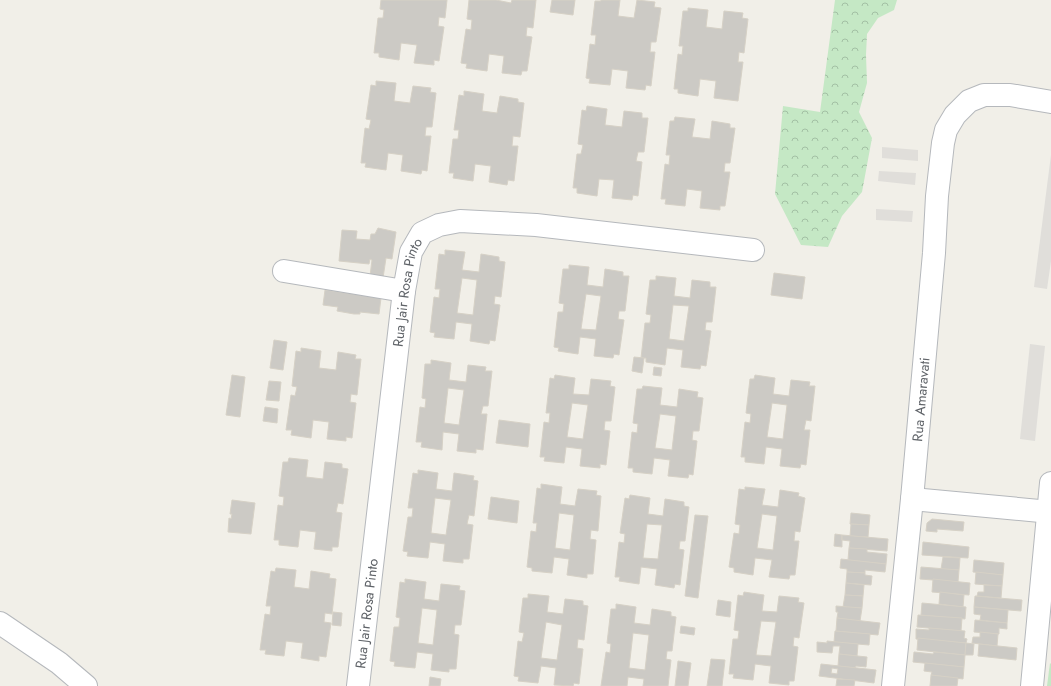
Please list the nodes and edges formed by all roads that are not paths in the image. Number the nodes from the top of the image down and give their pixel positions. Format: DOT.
graph roads {
  1 [pos="1051,102"];
  2 [pos="753,250"];
  3 [pos="284,271"];
  4 [pos="404,291"];
  5 [pos="1051,483"];
  6 [pos="912,499"];
  7 [pos="1050,512"];
  8 [pos="0,622"];
  9 [pos="86,686"];
  10 [pos="358,686"];
  11 [pos="893,686"];
  12 [pos="1032,686"];
  1 -- 6 [label="street, Rua Amaravati"];
  2 -- 4 [label="street, Rua Jair Rosa Pinto"];
  3 -- 4 [label="street"];
  4 -- 10 [label="street, Rua Jair Rosa Pinto"];
  5 -- 7 [label="street"];
  6 -- 7 [label="street"];
  6 -- 11 [label="street, Rua Amaravati"];
  7 -- 12 [label="street"];
  8 -- 9 [label="street"];
}
